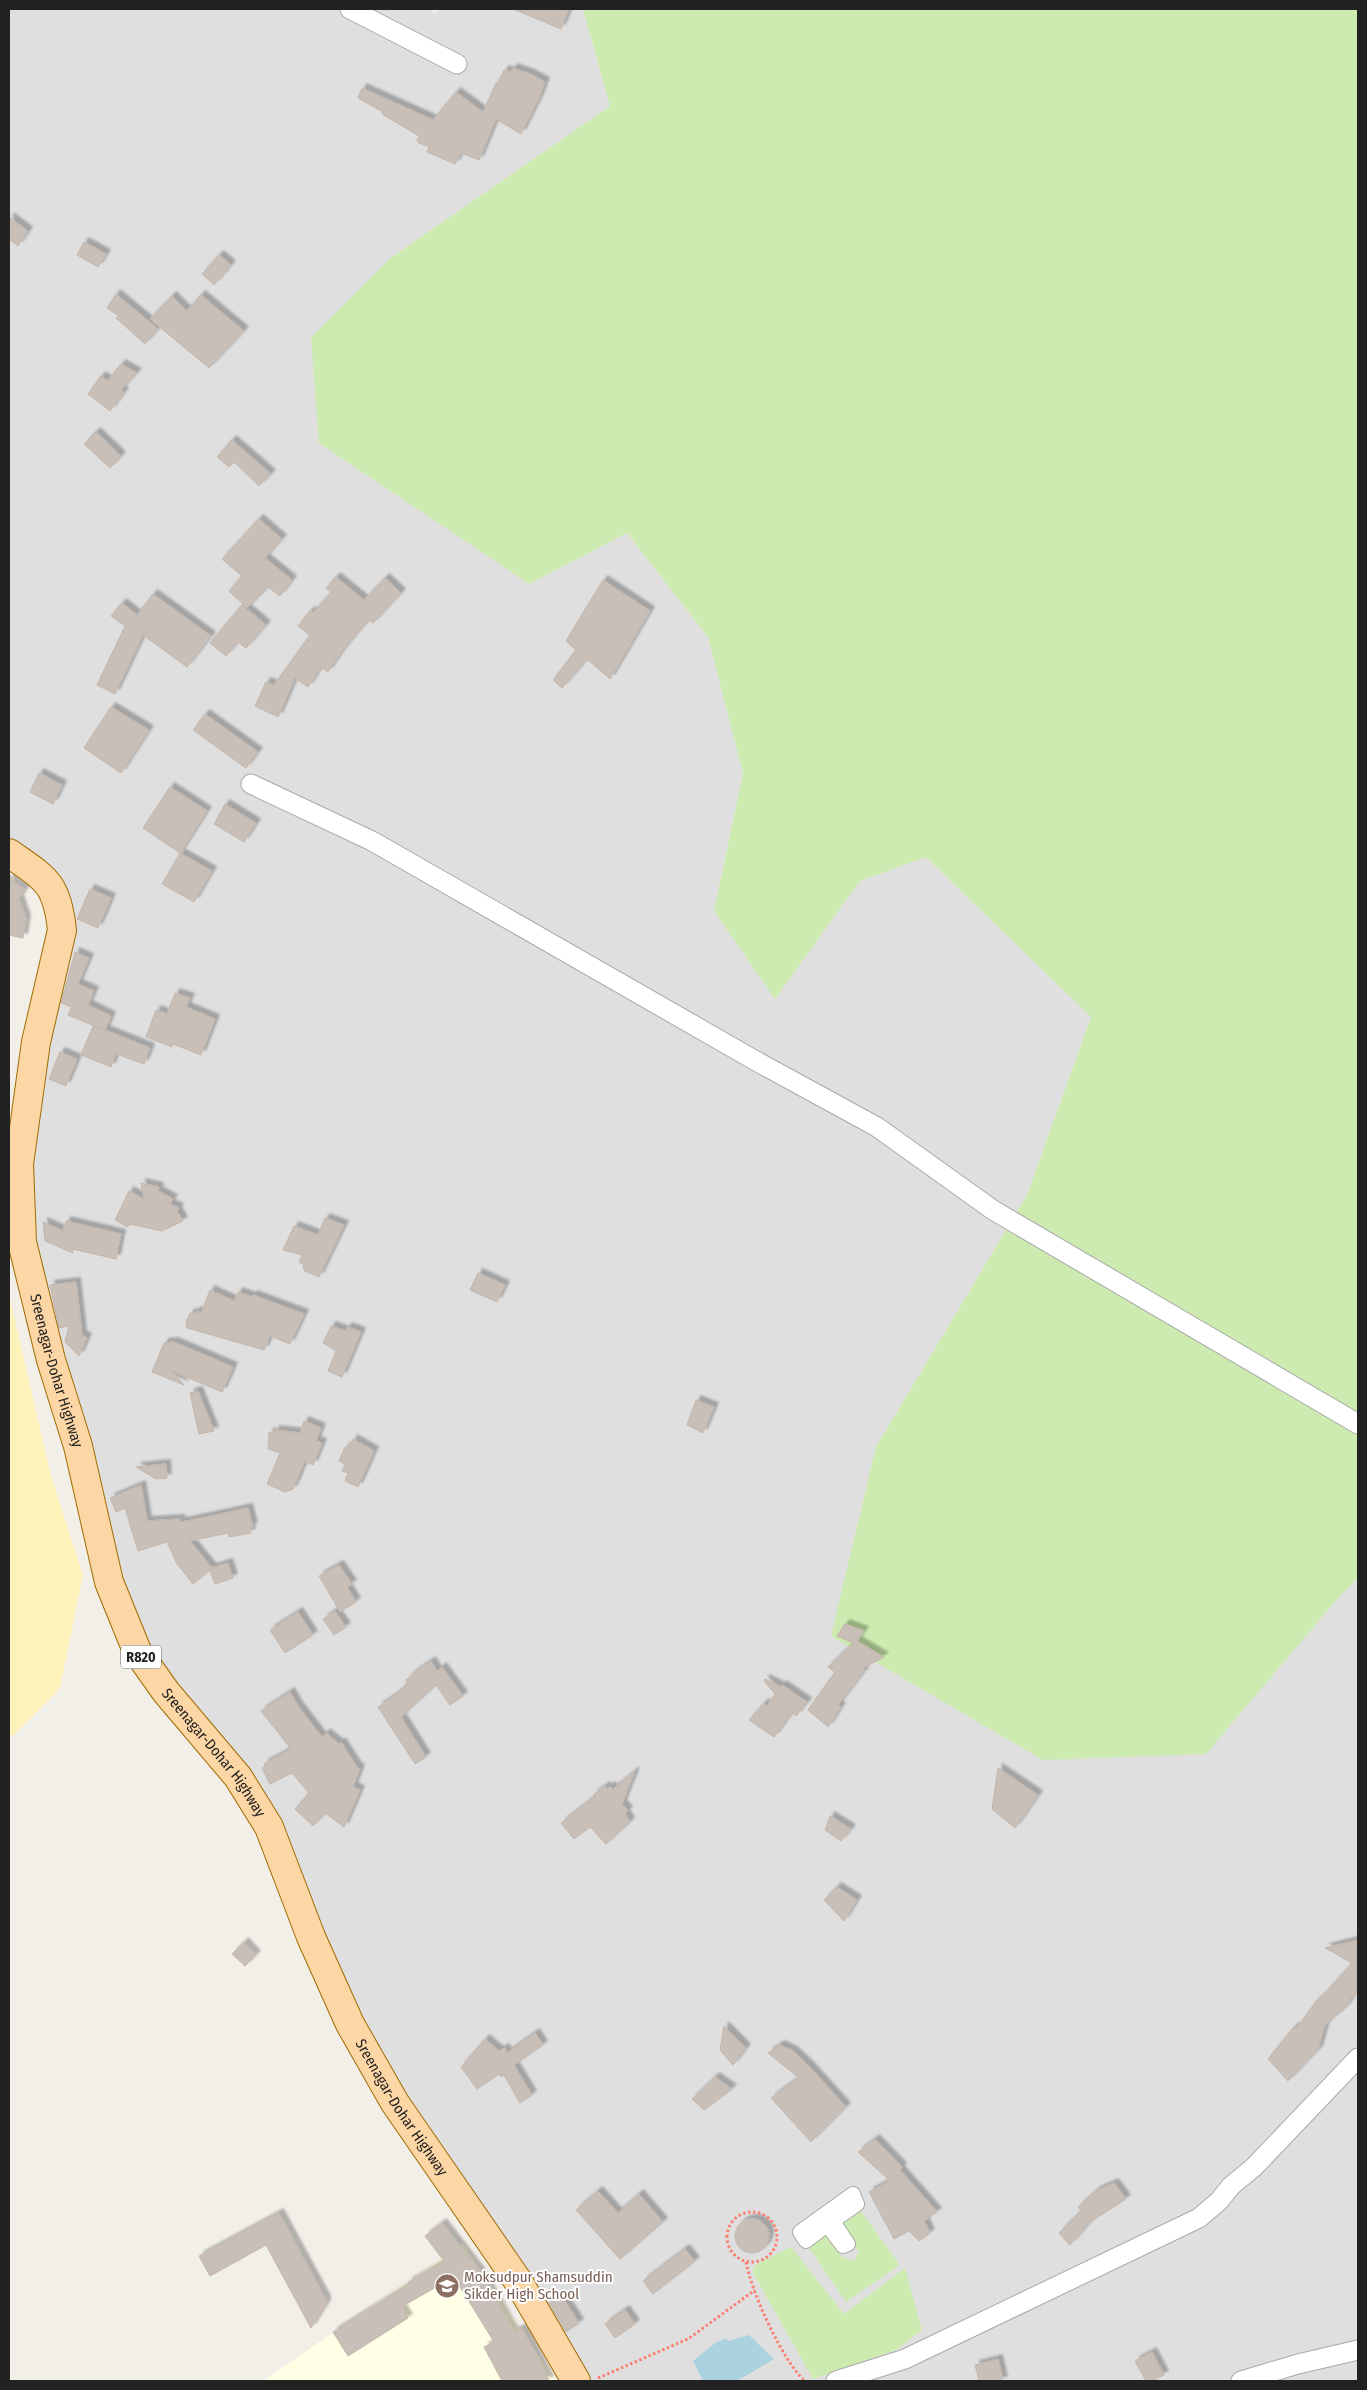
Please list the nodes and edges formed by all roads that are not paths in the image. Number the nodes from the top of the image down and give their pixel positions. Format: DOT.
graph roads {
  1 [pos="350,9"];
  2 [pos="457,64"];
  3 [pos="251,784"];
  4 [pos="9,853"];
  5 [pos="1358,1424"];
  6 [pos="1358,2058"];
  7 [pos="806,2241"];
  8 [pos="1358,2350"];
  9 [pos="585,2380"];
  10 [pos="836,2381"];
  11 [pos="1241,2381"];
  1 -- 2 [label="street"];
  3 -- 5 [label="street"];
  4 -- 9 [label="main road, Sreenagar-Dohar Highway / R820"];
  6 -- 10 [label="street"];
  7 -- 7 [label="street"];
  8 -- 11 [label="street"];
}
